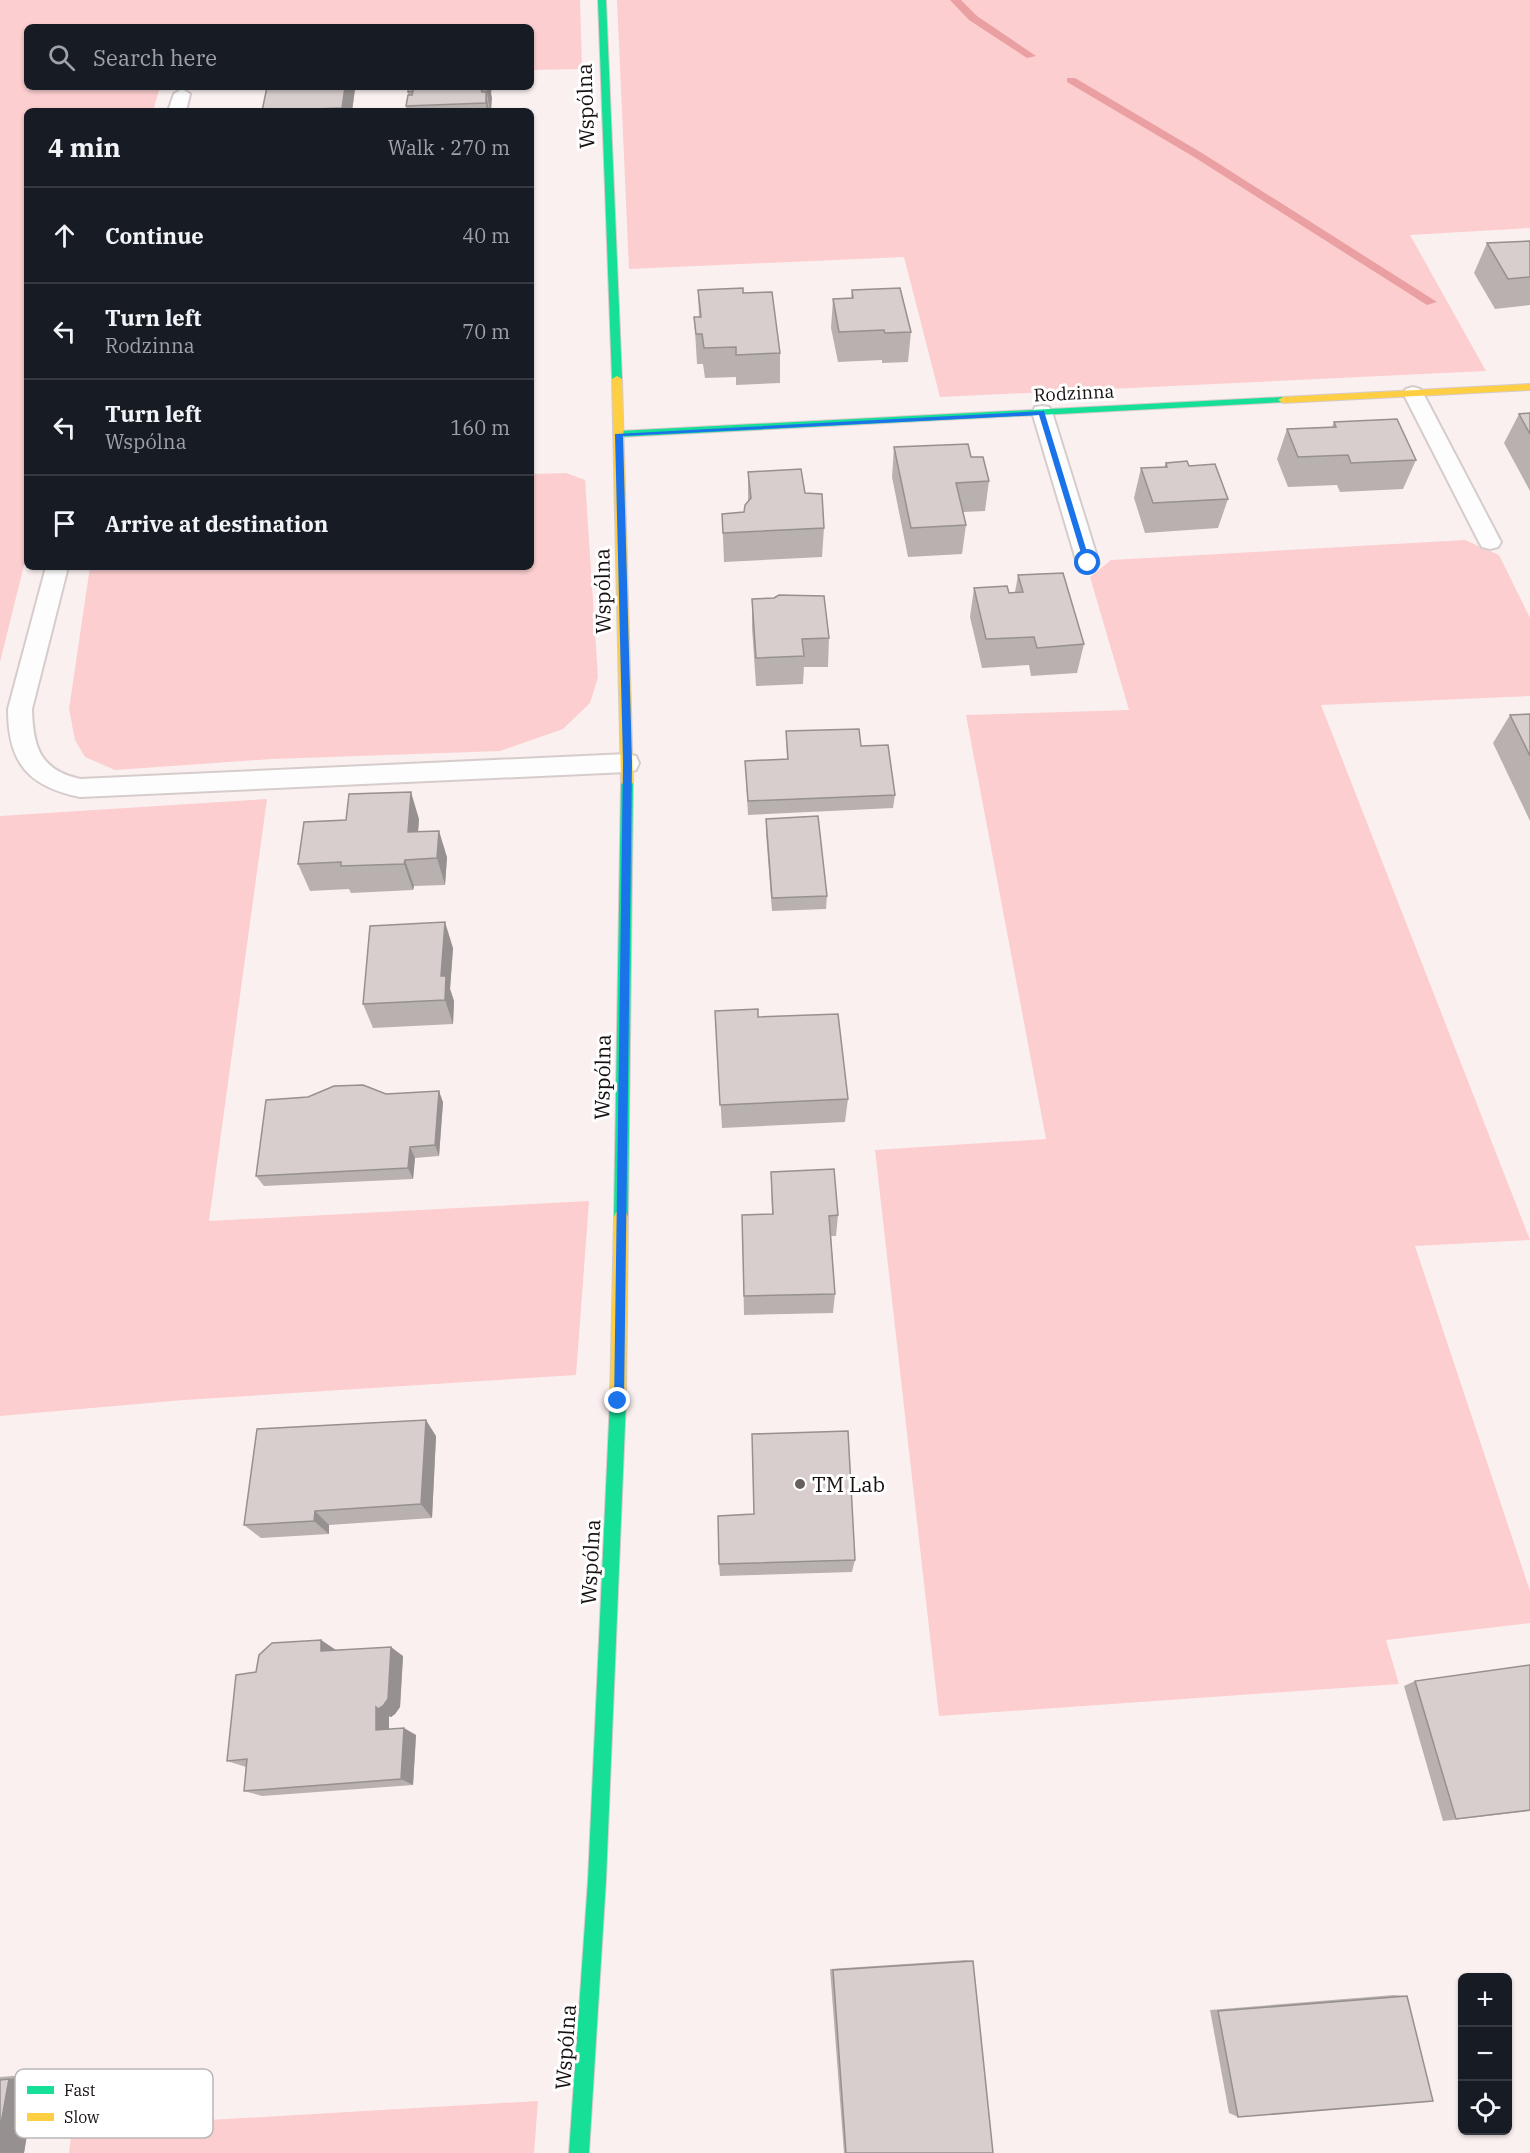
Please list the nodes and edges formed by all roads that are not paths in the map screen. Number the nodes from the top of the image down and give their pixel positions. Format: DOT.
graph roads {
  1 [pos="602,0"];
  2 [pos="182,94"];
  3 [pos="178,108"];
  4 [pos="1530,387"];
  5 [pos="1413,393"];
  6 [pos="1042,412"];
  7 [pos="619,434"];
  8 [pos="1490,542"];
  9 [pos="1088,563"];
  10 [pos="56,570"];
  11 [pos="627,763"];
  12 [pos="579,2153"];
  1 -- 7 [label="street, Wspólna"];
  2 -- 3 [label="lane"];
  4 -- 5 [label="street, Rodzinna"];
  5 -- 6 [label="street, Rodzinna"];
  5 -- 8 [label="lane"];
  6 -- 7 [label="street, Rodzinna"];
  6 -- 9 [label="lane"];
  7 -- 11 [label="street, Wspólna"];
  10 -- 11 [label="lane"];
  11 -- 12 [label="street, Wspólna"];
}
